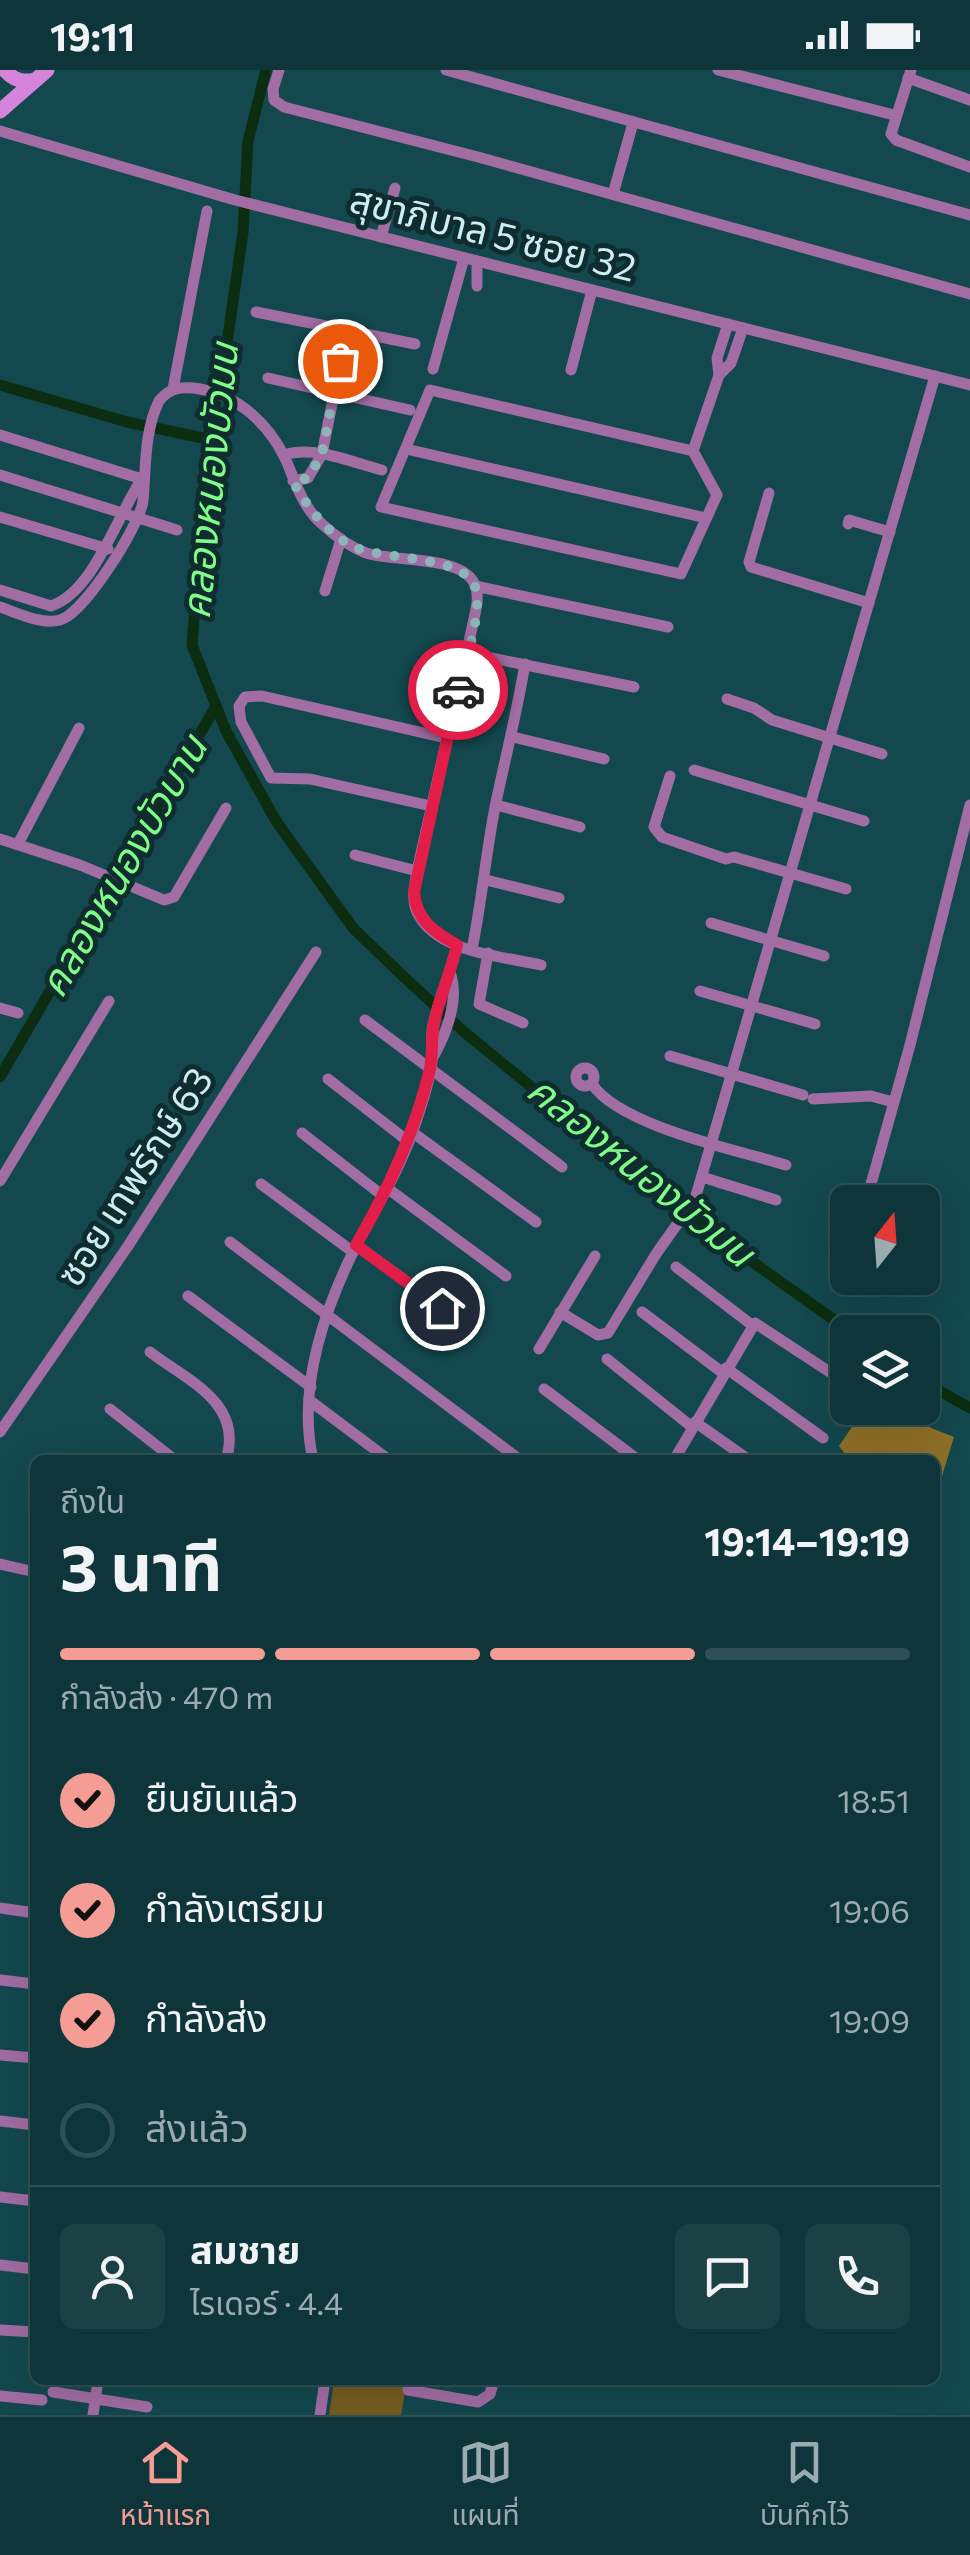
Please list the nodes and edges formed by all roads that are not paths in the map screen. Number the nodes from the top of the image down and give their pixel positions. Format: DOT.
graph roads {
  1 [pos="8,70"];
  2 [pos="278,70"];
  3 [pos="446,70"];
  4 [pos="718,70"];
  5 [pos="910,74"];
  6 [pos="41,75"];
  7 [pos="0,80"];
  8 [pos="970,100"];
  9 [pos="0,110"];
  10 [pos="894,115"];
  11 [pos="633,122"];
  12 [pos="1,128"];
  13 [pos="970,166"];
  14 [pos="395,188"];
  15 [pos="613,194"];
  16 [pos="207,211"];
  17 [pos="970,215"];
  18 [pos="381,237"];
  19 [pos="470,260"];
  20 [pos="477,286"];
  21 [pos="969,289"];
  22 [pos="592,290"];
  23 [pos="256,312"];
  24 [pos="728,324"];
  25 [pos="743,328"];
  26 [pos="347,329"];
  27 [pos="415,344"];
  28 [pos="433,369"];
  29 [pos="571,370"];
  30 [pos="719,374"];
  31 [pos="936,376"];
  32 [pos="268,378"];
  33 [pos="970,385"];
  34 [pos="173,389"];
  35 [pos="334,392"];
  36 [pos="410,410"];
  37 [pos="0,435"];
  38 [pos="406,449"];
  39 [pos="693,450"];
  40 [pos="322,454"];
  41 [pos="284,455"];
  42 [pos="382,470"];
  43 [pos="0,474"];
  44 [pos="142,479"];
  45 [pos="293,482"];
  46 [pos="769,493"];
  47 [pos="128,498"];
  48 [pos="142,504"];
  49 [pos="129,516"];
  50 [pos="0,517"];
  51 [pos="706,518"];
  52 [pos="848,524"];
  53 [pos="177,530"];
  54 [pos="890,532"];
  55 [pos="341,538"];
  56 [pos="104,547"];
  57 [pos="117,552"];
  58 [pos="476,586"];
  59 [pos="0,590"];
  60 [pos="325,591"];
  61 [pos="24,598"];
  62 [pos="868,603"];
  63 [pos="0,608"];
  64 [pos="20,614"];
  65 [pos="668,627"];
  66 [pos="467,653"];
  67 [pos="525,664"];
  68 [pos="634,687"];
  69 [pos="728,699"];
  70 [pos="79,728"];
  71 [pos="513,737"];
  72 [pos="446,738"];
  73 [pos="829,738"];
  74 [pos="882,754"];
  75 [pos="604,759"];
  76 [pos="694,770"];
  77 [pos="670,776"];
  78 [pos="496,805"];
  79 [pos="809,805"];
  80 [pos="970,805"];
  81 [pos="431,806"];
  82 [pos="226,808"];
  83 [pos="864,821"];
  84 [pos="580,828"];
  85 [pos="0,839"];
  86 [pos="18,844"];
  87 [pos="355,855"];
  88 [pos="417,872"];
  89 [pos="790,873"];
  90 [pos="486,880"];
  91 [pos="846,889"];
  92 [pos="559,898"];
  93 [pos="711,923"];
  94 [pos="770,940"];
  95 [pos="457,945"];
  96 [pos="472,949"];
  97 [pos="316,952"];
  98 [pos="488,953"];
  99 [pos="824,956"];
  100 [pos="541,965"];
  101 [pos="700,991"];
  102 [pos="109,1001"];
  103 [pos="751,1006"];
  104 [pos="0,1008"];
  105 [pos="18,1013"];
  106 [pos="365,1020"];
  107 [pos="523,1023"];
  108 [pos="815,1024"];
  109 [pos="670,1056"];
  110 [pos="431,1065"];
  111 [pos="731,1074"];
  112 [pos="328,1079"];
  113 [pos="592,1084"];
  114 [pos="893,1102"];
  115 [pos="302,1133"];
  116 [pos="411,1137"];
  117 [pos="712,1143"];
  118 [pos="786,1165"];
  119 [pos="562,1167"];
  120 [pos="702,1177"];
  121 [pos="0,1181"];
  122 [pos="262,1184"];
  123 [pos="871,1185"];
  124 [pos="385,1192"];
  125 [pos="776,1200"];
  126 [pos="536,1222"];
  127 [pos="230,1242"];
  128 [pos="355,1249"];
  129 [pos="595,1256"];
  130 [pos="676,1267"];
  131 [pos="506,1276"];
  132 [pos="188,1296"];
  133 [pos="560,1312"];
  134 [pos="642,1312"];
  135 [pos="327,1313"];
  136 [pos="752,1326"];
  137 [pos="471,1329"];
  138 [pos="539,1349"];
  139 [pos="150,1352"];
  140 [pos="607,1359"];
  141 [pos="725,1371"];
  142 [pos="830,1372"];
  143 [pos="544,1389"];
  144 [pos="310,1394"];
  145 [pos="110,1410"];
  146 [pos="694,1425"];
  147 [pos="0,1432"];
  148 [pos="822,1438"];
  149 [pos="168,1455"];
  150 [pos="227,1455"];
  151 [pos="313,1455"];
  152 [pos="383,1455"];
  153 [pos="513,1455"];
  154 [pos="631,1455"];
  155 [pos="677,1455"];
  156 [pos="741,1455"];
  157 [pos="0,1564"];
  158 [pos="30,1571"];
  159 [pos="0,1908"];
  160 [pos="30,1912"];
  161 [pos="0,1980"];
  162 [pos="30,1983"];
  163 [pos="0,2055"];
  164 [pos="30,2058"];
  165 [pos="0,2122"];
  166 [pos="30,2125"];
  167 [pos="0,2198"];
  168 [pos="30,2201"];
  169 [pos="0,2265"];
  170 [pos="30,2268"];
  171 [pos="0,2330"];
  172 [pos="30,2332"];
  173 [pos="97,2385"];
  174 [pos="324,2385"];
  175 [pos="493,2385"];
  176 [pos="408,2390"];
  177 [pos="0,2396"];
  178 [pos="96,2399"];
  179 [pos="148,2407"];
  180 [pos="93,2415"];
  181 [pos="320,2415"];
  1 -- 6 [label="main road"];
  1 -- 7 [label="main road"];
  2 -- 15 [label="street"];
  3 -- 11 [label="street"];
  4 -- 10 [label="street"];
  5 -- 8 [label="street"];
  5 -- 10 [label="street"];
  6 -- 9 [label="main road"];
  10 -- 13 [label="street"];
  11 -- 15 [label="street"];
  11 -- 17 [label="street"];
  12 -- 18 [label="street, สุขาภิบาล 5 ซอย 32"];
  14 -- 18 [label="street"];
  15 -- 21 [label="street"];
  16 -- 34 [label="street"];
  18 -- 19 [label="street, สุขาภิบาล 5 ซอย 32"];
  19 -- 20 [label="street"];
  19 -- 22 [label="street, สุขาภิบาล 5 ซอย 32"];
  19 -- 28 [label="street"];
  22 -- 24 [label="street, สุขาภิบาล 5 ซอย 32"];
  22 -- 29 [label="street"];
  23 -- 26 [label="street"];
  24 -- 25 [label="street, สุขาภิบาล 5 ซอย 32"];
  24 -- 30 [label="street"];
  25 -- 30 [label="street"];
  25 -- 31 [label="street, สุขาภิบาล 5 ซอย 32"];
  26 -- 27 [label="street"];
  26 -- 35 [label="street"];
  30 -- 39 [label="street"];
  31 -- 33 [label="street, สุขาภิบาล 5 ซอย 32"];
  31 -- 54 [label="street"];
  32 -- 35 [label="street"];
  34 -- 41 [label="street"];
  34 -- 44 [label="street"];
  35 -- 36 [label="street"];
  35 -- 40 [label="street"];
  37 -- 44 [label="street"];
  38 -- 39 [label="street"];
  38 -- 51 [label="street"];
  38 -- 51 [label="street"];
  39 -- 51 [label="street"];
  40 -- 41 [label="street"];
  40 -- 42 [label="street"];
  40 -- 45 [label="street"];
  41 -- 45 [label="street"];
  43 -- 49 [label="street"];
  44 -- 47 [label="street"];
  44 -- 48 [label="street"];
  45 -- 55 [label="street"];
  46 -- 62 [label="street"];
  47 -- 48 [label="street"];
  47 -- 49 [label="street"];
  48 -- 49 [label="street"];
  49 -- 53 [label="street"];
  49 -- 56 [label="street"];
  49 -- 57 [label="street"];
  50 -- 56 [label="street"];
  52 -- 54 [label="street"];
  54 -- 62 [label="street"];
  55 -- 58 [label="street"];
  55 -- 60 [label="street"];
  56 -- 57 [label="street"];
  56 -- 61 [label="street"];
  57 -- 64 [label="street"];
  58 -- 65 [label="street"];
  58 -- 66 [label="street"];
  59 -- 61 [label="street"];
  61 -- 64 [label="street"];
  62 -- 73 [label="street"];
  63 -- 64 [label="street"];
  66 -- 67 [label="street"];
  66 -- 72 [label="street"];
  67 -- 68 [label="street"];
  67 -- 71 [label="street"];
  69 -- 73 [label="street"];
  70 -- 86 [label="street"];
  71 -- 75 [label="street"];
  71 -- 78 [label="street"];
  72 -- 81 [label="street"];
  72 -- 81 [label="street"];
  73 -- 74 [label="street"];
  73 -- 79 [label="street"];
  76 -- 79 [label="street"];
  77 -- 89 [label="street"];
  78 -- 84 [label="street"];
  78 -- 90 [label="street"];
  79 -- 83 [label="street"];
  79 -- 89 [label="street"];
  80 -- 114 [label="street"];
  81 -- 88 [label="street"];
  82 -- 86 [label="street"];
  85 -- 86 [label="street"];
  87 -- 88 [label="street"];
  88 -- 95 [label="street"];
  89 -- 91 [label="street"];
  89 -- 94 [label="street"];
  90 -- 92 [label="street"];
  90 -- 96 [label="street"];
  93 -- 94 [label="street"];
  94 -- 99 [label="street"];
  94 -- 103 [label="street"];
  95 -- 96 [label="street"];
  95 -- 110 [label="street"];
  96 -- 98 [label="street"];
  97 -- 147 [label="street, ซอย เทพรักษ์ 63"];
  98 -- 100 [label="street"];
  98 -- 107 [label="street"];
  101 -- 103 [label="street"];
  102 -- 121 [label="street"];
  103 -- 108 [label="street"];
  103 -- 111 [label="street"];
  104 -- 105 [label="street"];
  106 -- 110 [label="street"];
  109 -- 111 [label="street"];
  110 -- 116 [label="street"];
  110 -- 119 [label="street"];
  111 -- 114 [label="street"];
  111 -- 117 [label="street"];
  112 -- 116 [label="street"];
  113 -- 117 [label="street"];
  114 -- 123 [label="street"];
  115 -- 124 [label="street"];
  116 -- 124 [label="street"];
  116 -- 126 [label="street"];
  117 -- 118 [label="street"];
  117 -- 120 [label="street"];
  120 -- 125 [label="street"];
  120 -- 133 [label="street"];
  122 -- 128 [label="street"];
  124 -- 128 [label="street"];
  124 -- 131 [label="street"];
  127 -- 135 [label="street"];
  128 -- 135 [label="street"];
  128 -- 137 [label="street"];
  129 -- 133 [label="street"];
  130 -- 136 [label="street"];
  132 -- 144 [label="street"];
  133 -- 138 [label="street"];
  134 -- 141 [label="street"];
  135 -- 144 [label="street"];
  135 -- 153 [label="street"];
  136 -- 141 [label="street"];
  136 -- 142 [label="street"];
  139 -- 150 [label="street"];
  140 -- 146 [label="street"];
  141 -- 146 [label="street"];
  141 -- 148 [label="street"];
  143 -- 154 [label="street"];
  144 -- 151 [label="street"];
  144 -- 152 [label="street"];
  145 -- 149 [label="street"];
  146 -- 155 [label="street"];
  146 -- 156 [label="street"];
  157 -- 158 [label="street"];
  159 -- 160 [label="street"];
  161 -- 162 [label="street"];
  163 -- 164 [label="street"];
  165 -- 166 [label="street"];
  167 -- 168 [label="street"];
  169 -- 170 [label="street"];
  171 -- 172 [label="street"];
  173 -- 178 [label="street"];
  174 -- 181 [label="street"];
  175 -- 176 [label="street"];
  177 -- 178 [label="street"];
  178 -- 179 [label="street"];
  178 -- 180 [label="street"];
}
